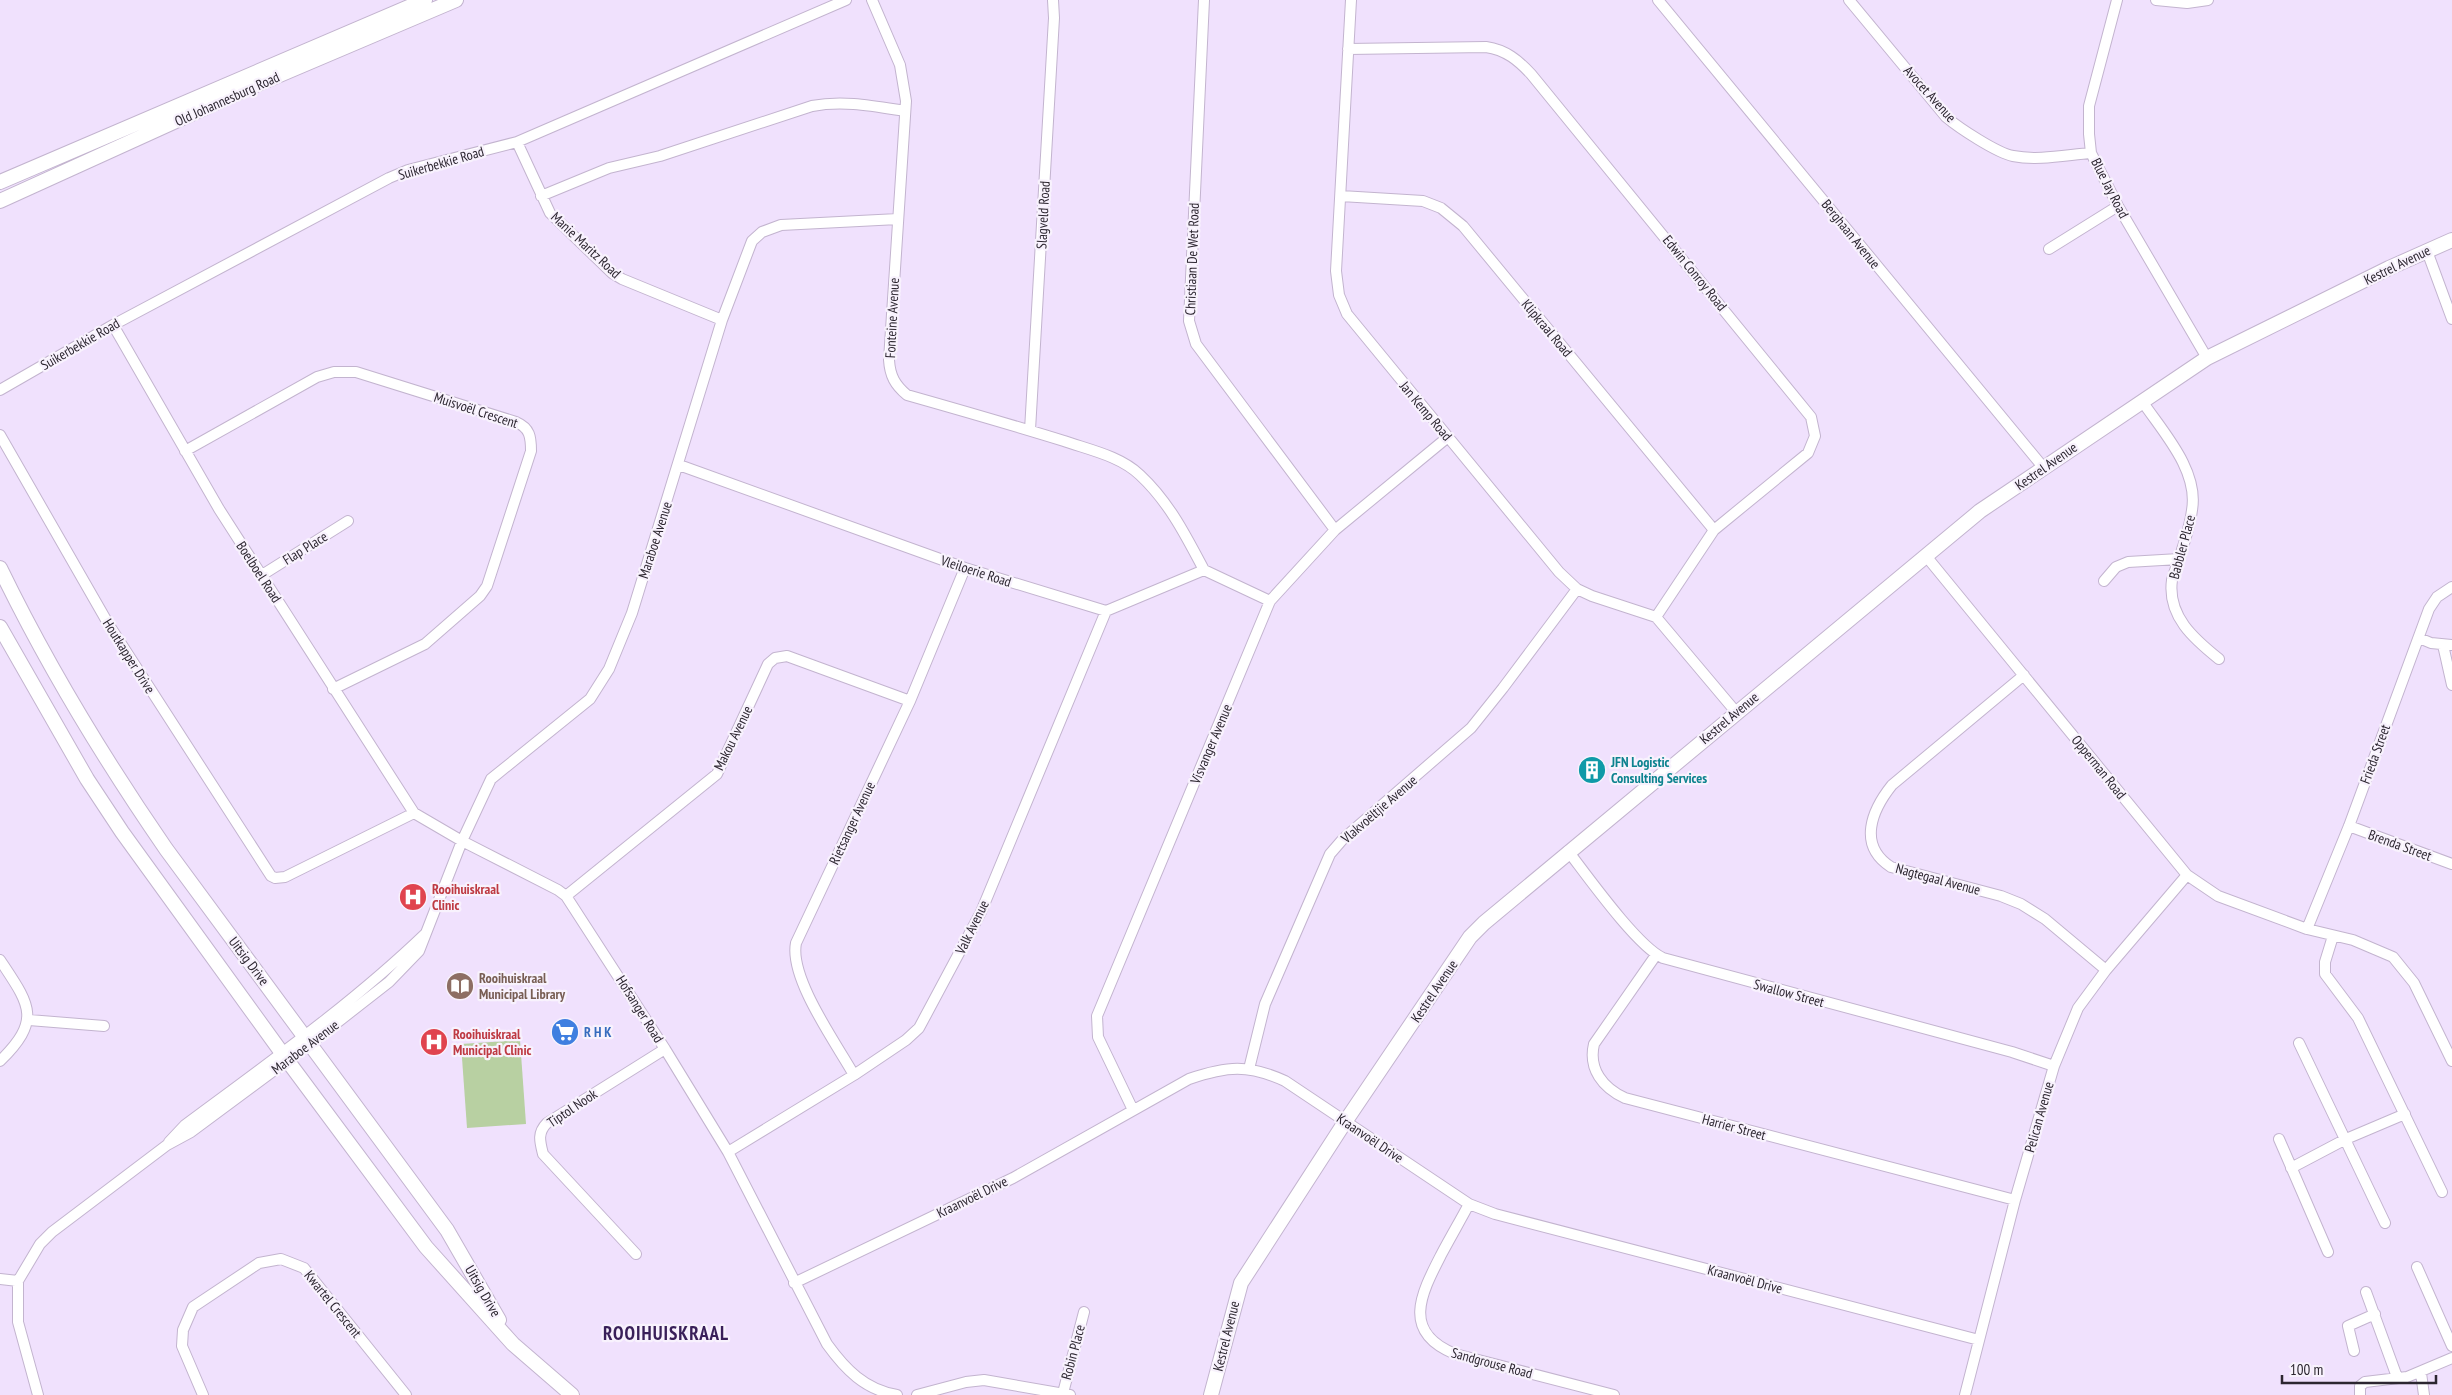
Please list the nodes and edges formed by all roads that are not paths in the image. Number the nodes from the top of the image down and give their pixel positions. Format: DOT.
graph roads {
  1 [pos="425,0"];
  2 [pos="456,0"];
  3 [pos="846,0"];
  4 [pos="872,0"];
  5 [pos="1053,0"];
  6 [pos="1204,0"];
  7 [pos="1351,0"];
  8 [pos="1658,0"];
  9 [pos="1850,0"];
  10 [pos="2117,0"];
  11 [pos="2156,0"];
  12 [pos="2208,0"];
  13 [pos="1348,49"];
  14 [pos="905,111"];
  15 [pos="517,142"];
  16 [pos="2092,153"];
  17 [pos="0,182"];
  18 [pos="541,196"];
  19 [pos="1341,196"];
  20 [pos="0,201"];
  21 [pos="2118,206"];
  22 [pos="898,219"];
  23 [pos="2452,240"];
  24 [pos="2049,249"];
  25 [pos="2426,251"];
  26 [pos="2452,319"];
  27 [pos="722,320"];
  28 [pos="113,325"];
  29 [pos="2206,358"];
  30 [pos="0,390"];
  31 [pos="2142,400"];
  32 [pos="1030,430"];
  33 [pos="0,435"];
  34 [pos="1448,437"];
  35 [pos="185,451"];
  36 [pos="679,465"];
  37 [pos="2043,467"];
  38 [pos="348,521"];
  39 [pos="1335,530"];
  40 [pos="1714,530"];
  41 [pos="1926,556"];
  42 [pos="2179,559"];
  43 [pos="0,568"];
  44 [pos="965,568"];
  45 [pos="1204,570"];
  46 [pos="262,575"];
  47 [pos="2104,581"];
  48 [pos="2452,587"];
  49 [pos="1577,589"];
  50 [pos="1270,601"];
  51 [pos="1106,611"];
  52 [pos="1656,617"];
  53 [pos="0,627"];
  54 [pos="2419,638"];
  55 [pos="2447,645"];
  56 [pos="2219,659"];
  57 [pos="2024,675"];
  58 [pos="2452,686"];
  59 [pos="333,689"];
  60 [pos="910,701"];
  61 [pos="1736,712"];
  62 [pos="414,813"];
  63 [pos="2349,826"];
  64 [pos="462,841"];
  65 [pos="1568,851"];
  66 [pos="2452,864"];
  67 [pos="2187,875"];
  68 [pos="566,896"];
  69 [pos="2307,929"];
  70 [pos="2333,936"];
  71 [pos="1656,955"];
  72 [pos="0,960"];
  73 [pos="2106,970"];
  74 [pos="29,1020"];
  75 [pos="104,1026"];
  76 [pos="308,1039"];
  77 [pos="2299,1043"];
  78 [pos="665,1049"];
  79 [pos="284,1057"];
  80 [pos="0,1060"];
  81 [pos="2452,1061"];
  82 [pos="2054,1066"];
  83 [pos="1249,1069"];
  84 [pos="854,1075"];
  85 [pos="1133,1110"];
  86 [pos="2405,1114"];
  87 [pos="1345,1122"];
  88 [pos="2279,1139"];
  89 [pos="2346,1139"];
  90 [pos="728,1152"];
  91 [pos="2291,1168"];
  92 [pos="2442,1192"];
  93 [pos="2015,1200"];
  94 [pos="1469,1204"];
  95 [pos="2385,1223"];
  96 [pos="2328,1252"];
  97 [pos="636,1254"];
  98 [pos="2417,1267"];
  99 [pos="0,1279"];
  100 [pos="18,1281"];
  101 [pos="794,1283"];
  102 [pos="2366,1292"];
  103 [pos="1084,1312"];
  104 [pos="2375,1314"];
  105 [pos="1979,1340"];
  106 [pos="513,1344"];
  107 [pos="2452,1346"];
  108 [pos="2354,1351"];
  109 [pos="2452,1358"];
  110 [pos="2421,1373"];
  111 [pos="2397,1377"];
  112 [pos="1067,1394"];
  113 [pos="38,1395"];
  114 [pos="203,1395"];
  115 [pos="406,1395"];
  116 [pos="572,1395"];
  117 [pos="897,1395"];
  118 [pos="917,1395"];
  119 [pos="1211,1395"];
  120 [pos="1614,1395"];
  121 [pos="1965,1395"];
  122 [pos="2360,1395"];
  123 [pos="2424,1395"];
  1 -- 17 [label="main road, Old Johannesburg Road"];
  2 -- 20 [label="main road, Old Johannesburg Road"];
  3 -- 15 [label="street, Suikerbekkie Road"];
  4 -- 14 [label="street, Fonteine Avenue"];
  5 -- 32 [label="street, Slagveld Road"];
  6 -- 39 [label="street, Christiaan De Wet Road"];
  7 -- 13 [label="street, Jan Kemp Road"];
  8 -- 37 [label="street, Berghaan Avenue"];
  9 -- 16 [label="street, Avocet Avenue"];
  10 -- 16 [label="street, Blue Jay Road"];
  11 -- 12 [label="street"];
  13 -- 19 [label="street, Jan Kemp Road"];
  13 -- 40 [label="street, Edwin Conroy Road"];
  14 -- 18 [label="street"];
  14 -- 22 [label="street, Fonteine Avenue"];
  15 -- 18 [label="street, Manie Maritz Road"];
  15 -- 28 [label="street, Suikerbekkie Road"];
  16 -- 21 [label="street, Blue Jay Road"];
  18 -- 27 [label="street, Manie Maritz Road"];
  19 -- 34 [label="street, Jan Kemp Road"];
  19 -- 40 [label="street, Klipkraal Road"];
  21 -- 24 [label="street"];
  21 -- 29 [label="street, Blue Jay Road"];
  22 -- 27 [label="street, Maraboe Avenue"];
  22 -- 32 [label="street, Fonteine Avenue"];
  23 -- 25 [label="main road, Kestrel Avenue"];
  25 -- 26 [label="street"];
  25 -- 29 [label="main road, Kestrel Avenue"];
  27 -- 36 [label="street, Maraboe Avenue"];
  28 -- 30 [label="street, Suikerbekkie Road"];
  28 -- 35 [label="street, Boelboel Road"];
  29 -- 31 [label="main road, Kestrel Avenue"];
  31 -- 37 [label="main road, Kestrel Avenue"];
  31 -- 42 [label="street, Babbler Place"];
  32 -- 45 [label="street, Fonteine Avenue"];
  33 -- 62 [label="street, Houtkapper Drive"];
  34 -- 39 [label="street, Visvanger Avenue"];
  34 -- 49 [label="street, Jan Kemp Road"];
  35 -- 46 [label="street, Boelboel Road"];
  35 -- 59 [label="street, Muisvoël Crescent"];
  36 -- 44 [label="street, Vleiloerie Road"];
  36 -- 64 [label="street, Maraboe Avenue"];
  37 -- 41 [label="main road, Kestrel Avenue"];
  38 -- 46 [label="street, Flap Place"];
  39 -- 50 [label="street, Visvanger Avenue"];
  40 -- 52 [label="street, Edwin Conroy Road"];
  41 -- 57 [label="street, Opperman Road"];
  41 -- 61 [label="main road, Kestrel Avenue"];
  42 -- 47 [label="street"];
  42 -- 56 [label="street, Babbler Place"];
  43 -- 76 [label="main road, Uitsig Drive"];
  44 -- 51 [label="street, Vleiloerie Road"];
  44 -- 60 [label="street, Rietsanger Avenue"];
  45 -- 50 [label="street"];
  45 -- 51 [label="street"];
  46 -- 59 [label="street, Boelboel Road"];
  48 -- 54 [label="street, Frieda Street"];
  49 -- 52 [label="street, Jan Kemp Road"];
  49 -- 83 [label="street, Vlakvoëltjie Avenue"];
  50 -- 85 [label="street, Visvanger Avenue"];
  51 -- 84 [label="street, Valk Avenue"];
  52 -- 61 [label="street"];
  53 -- 79 [label="main road, Uitsig Drive"];
  54 -- 55 [label="street"];
  54 -- 63 [label="street, Frieda Street"];
  55 -- 58 [label="street"];
  57 -- 67 [label="street, Opperman Road"];
  57 -- 73 [label="street, Nagtegaal Avenue"];
  59 -- 62 [label="street, Boelboel Road"];
  60 -- 68 [label="street, Makou Avenue"];
  60 -- 84 [label="street, Rietsanger Avenue"];
  61 -- 65 [label="main road, Kestrel Avenue"];
  62 -- 64 [label="street, Hofsanger Road"];
  63 -- 66 [label="street, Brenda Street"];
  63 -- 69 [label="street, Frieda Street"];
  64 -- 68 [label="street, Hofsanger Road"];
  64 -- 76 [label="street, Maraboe Avenue"];
  65 -- 71 [label="street, Swallow Street"];
  65 -- 87 [label="main road, Kestrel Avenue"];
  67 -- 69 [label="street, Opperman Road"];
  67 -- 73 [label="street, Pelican Avenue"];
  68 -- 78 [label="street, Hofsanger Road"];
  69 -- 70 [label="street, Opperman Road"];
  70 -- 81 [label="street, Opperman Road"];
  70 -- 86 [label="street"];
  71 -- 82 [label="street, Swallow Street"];
  71 -- 93 [label="street, Harrier Street"];
  72 -- 74 [label="street"];
  73 -- 82 [label="street, Pelican Avenue"];
  74 -- 75 [label="street"];
  74 -- 80 [label="street"];
  76 -- 79 [label="street, Maraboe Avenue"];
  76 -- 106 [label="main road, Uitsig Drive"];
  77 -- 89 [label="street"];
  78 -- 90 [label="street, Hofsanger Road"];
  78 -- 97 [label="street, Tiptol Nook"];
  79 -- 100 [label="street, Maraboe Avenue"];
  79 -- 106 [label="main road, Uitsig Drive"];
  82 -- 93 [label="street, Pelican Avenue"];
  83 -- 85 [label="street, Kraanvoël Drive"];
  83 -- 87 [label="street, Kraanvoël Drive"];
  84 -- 90 [label="street, Valk Avenue"];
  85 -- 101 [label="street, Kraanvoël Drive"];
  86 -- 89 [label="street"];
  86 -- 92 [label="street"];
  87 -- 94 [label="street, Kraanvoël Drive"];
  87 -- 119 [label="main road, Kestrel Avenue"];
  88 -- 91 [label="street"];
  89 -- 91 [label="street"];
  89 -- 95 [label="street"];
  90 -- 101 [label="street, Hofsanger Road"];
  91 -- 96 [label="street"];
  93 -- 105 [label="street, Pelican Avenue"];
  94 -- 105 [label="street, Kraanvoël Drive"];
  94 -- 120 [label="street, Sandgrouse Road"];
  98 -- 107 [label="street"];
  99 -- 100 [label="street"];
  100 -- 113 [label="street"];
  101 -- 117 [label="street, Hofsanger Road"];
  102 -- 104 [label="street"];
  103 -- 112 [label="street, Robin Place"];
  104 -- 108 [label="street"];
  104 -- 111 [label="street"];
  105 -- 121 [label="street, Pelican Avenue"];
  106 -- 116 [label="main road, Uitsig Drive"];
  109 -- 110 [label="street"];
  110 -- 111 [label="street"];
  110 -- 123 [label="street"];
  111 -- 122 [label="street"];
  112 -- 118 [label="street"];
  114 -- 115 [label="street, Kwartel Crescent"];
}
